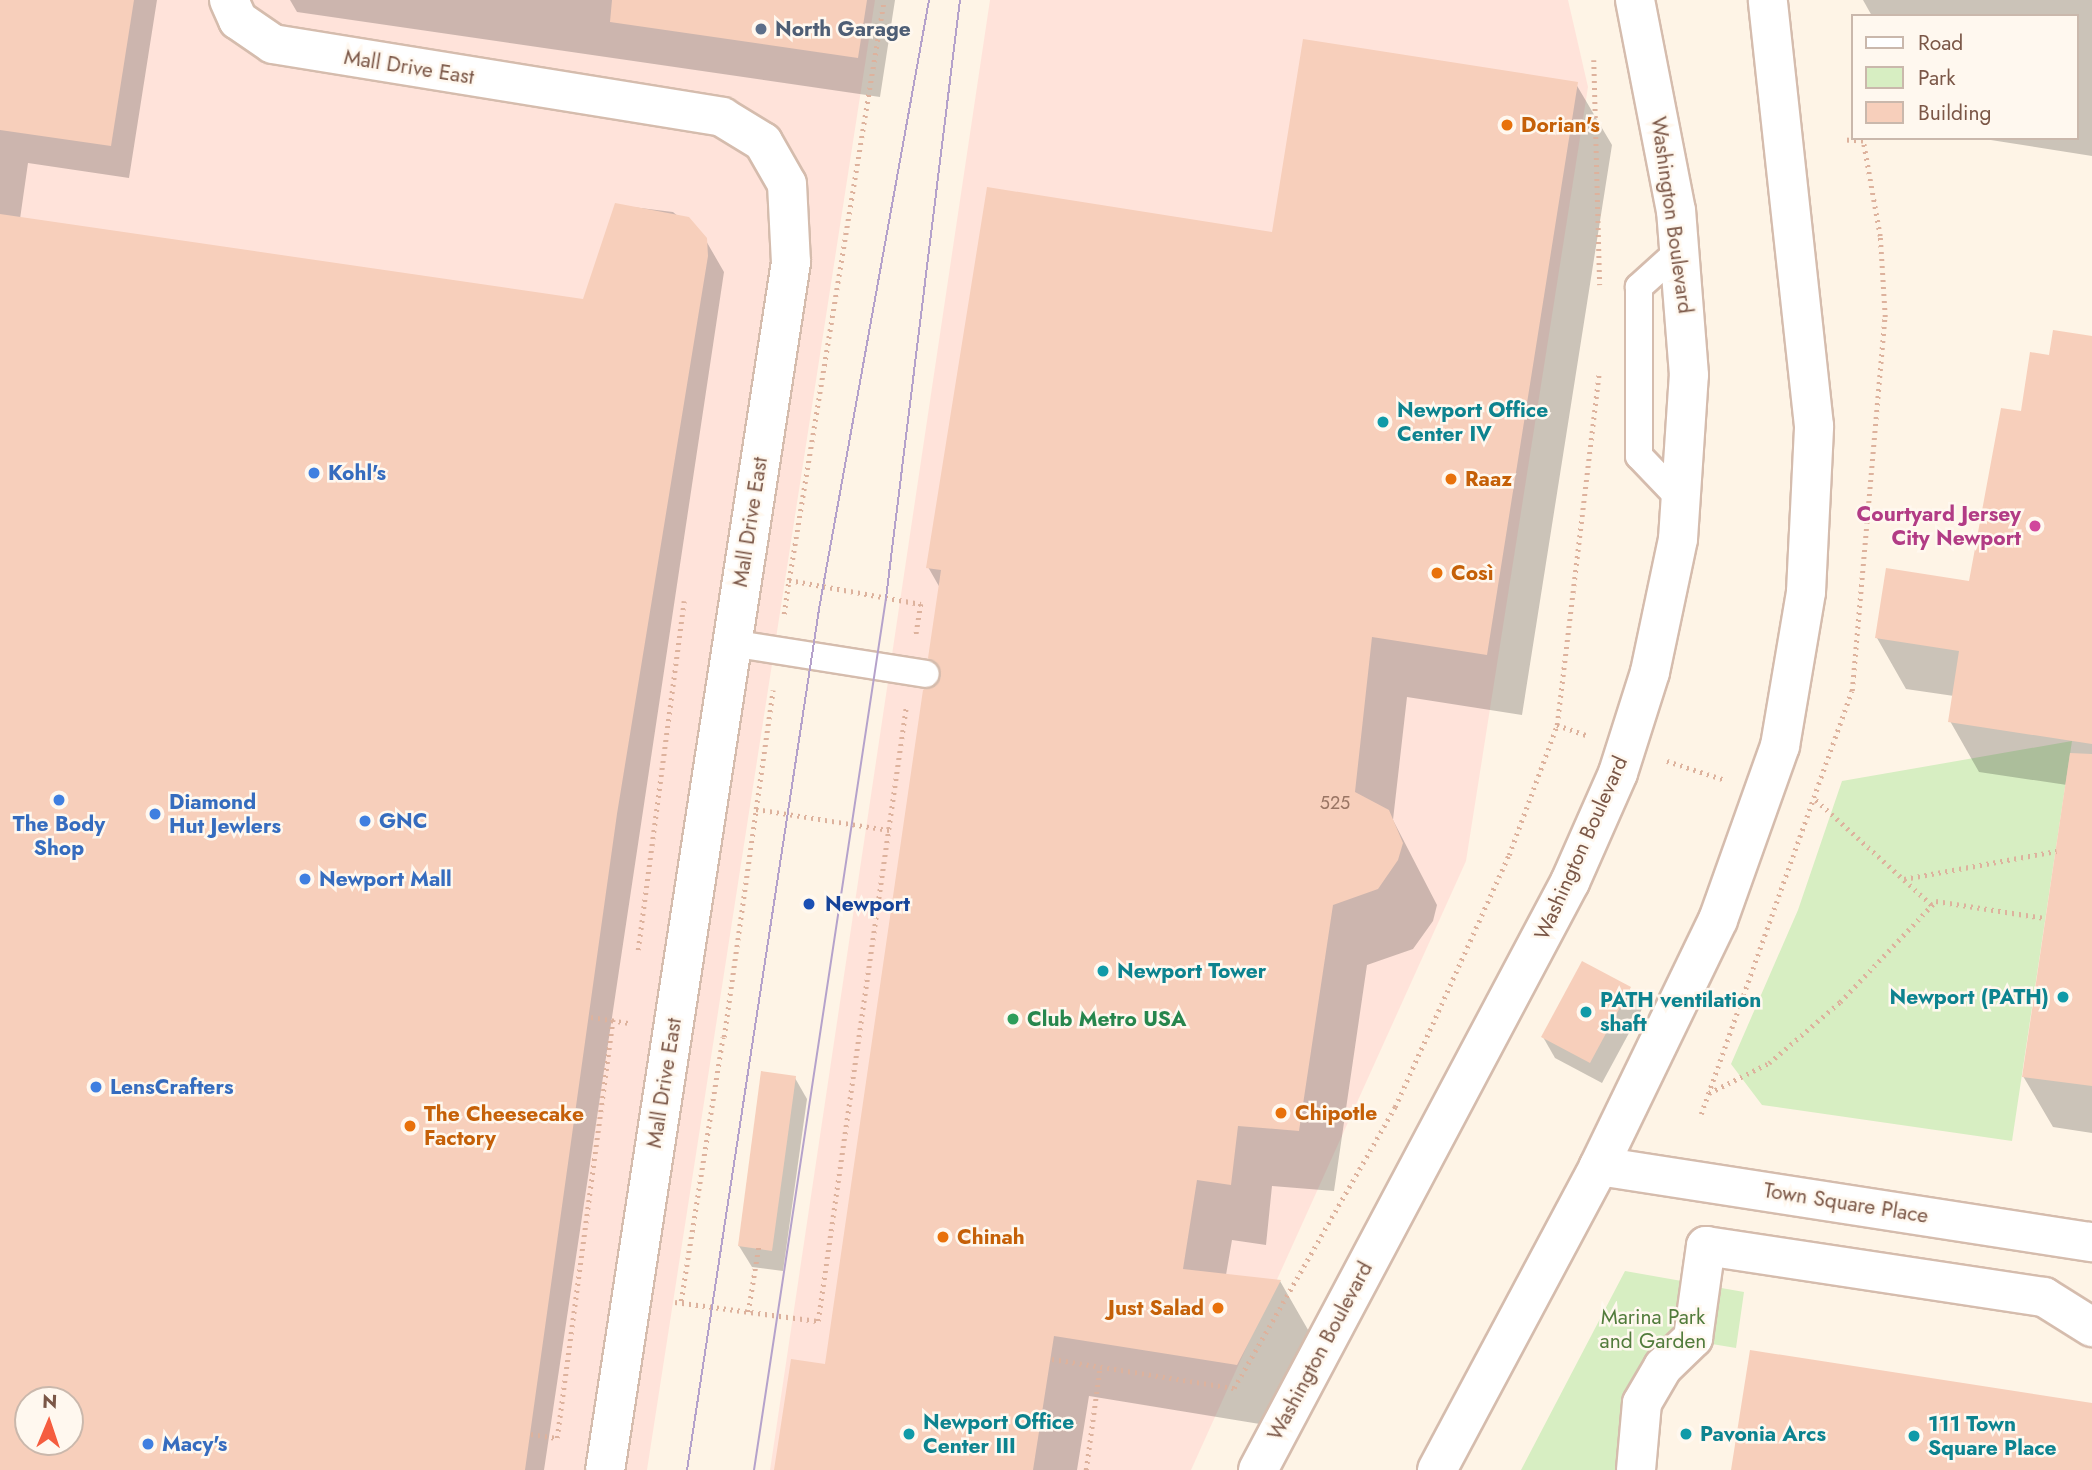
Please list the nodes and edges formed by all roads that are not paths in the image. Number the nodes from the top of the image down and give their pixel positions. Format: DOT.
graph roads {
  1 [pos="229,0"];
  2 [pos="1635,0"];
  3 [pos="1768,0"];
  4 [pos="1681,249"];
  5 [pos="1682,501"];
  6 [pos="731,643"];
  7 [pos="918,673"];
  8 [pos="1600,1166"];
  9 [pos="2092,1242"];
  10 [pos="2092,1327"];
  11 [pos="605,1470"];
  12 [pos="1258,1470"];
  13 [pos="1437,1470"];
  14 [pos="1636,1470"];
  1 -- 6 [label="street, Mall Drive East"];
  2 -- 4 [label="street, Washington Boulevard"];
  3 -- 8 [label="street"];
  4 -- 5 [label="street, Washington Boulevard"];
  4 -- 5 [label="lane"];
  5 -- 12 [label="street, Washington Boulevard"];
  6 -- 7 [label="lane"];
  6 -- 11 [label="street, Mall Drive East"];
  8 -- 9 [label="street, Town Square Place"];
  8 -- 13 [label="street"];
  10 -- 14 [label="street"];
}
